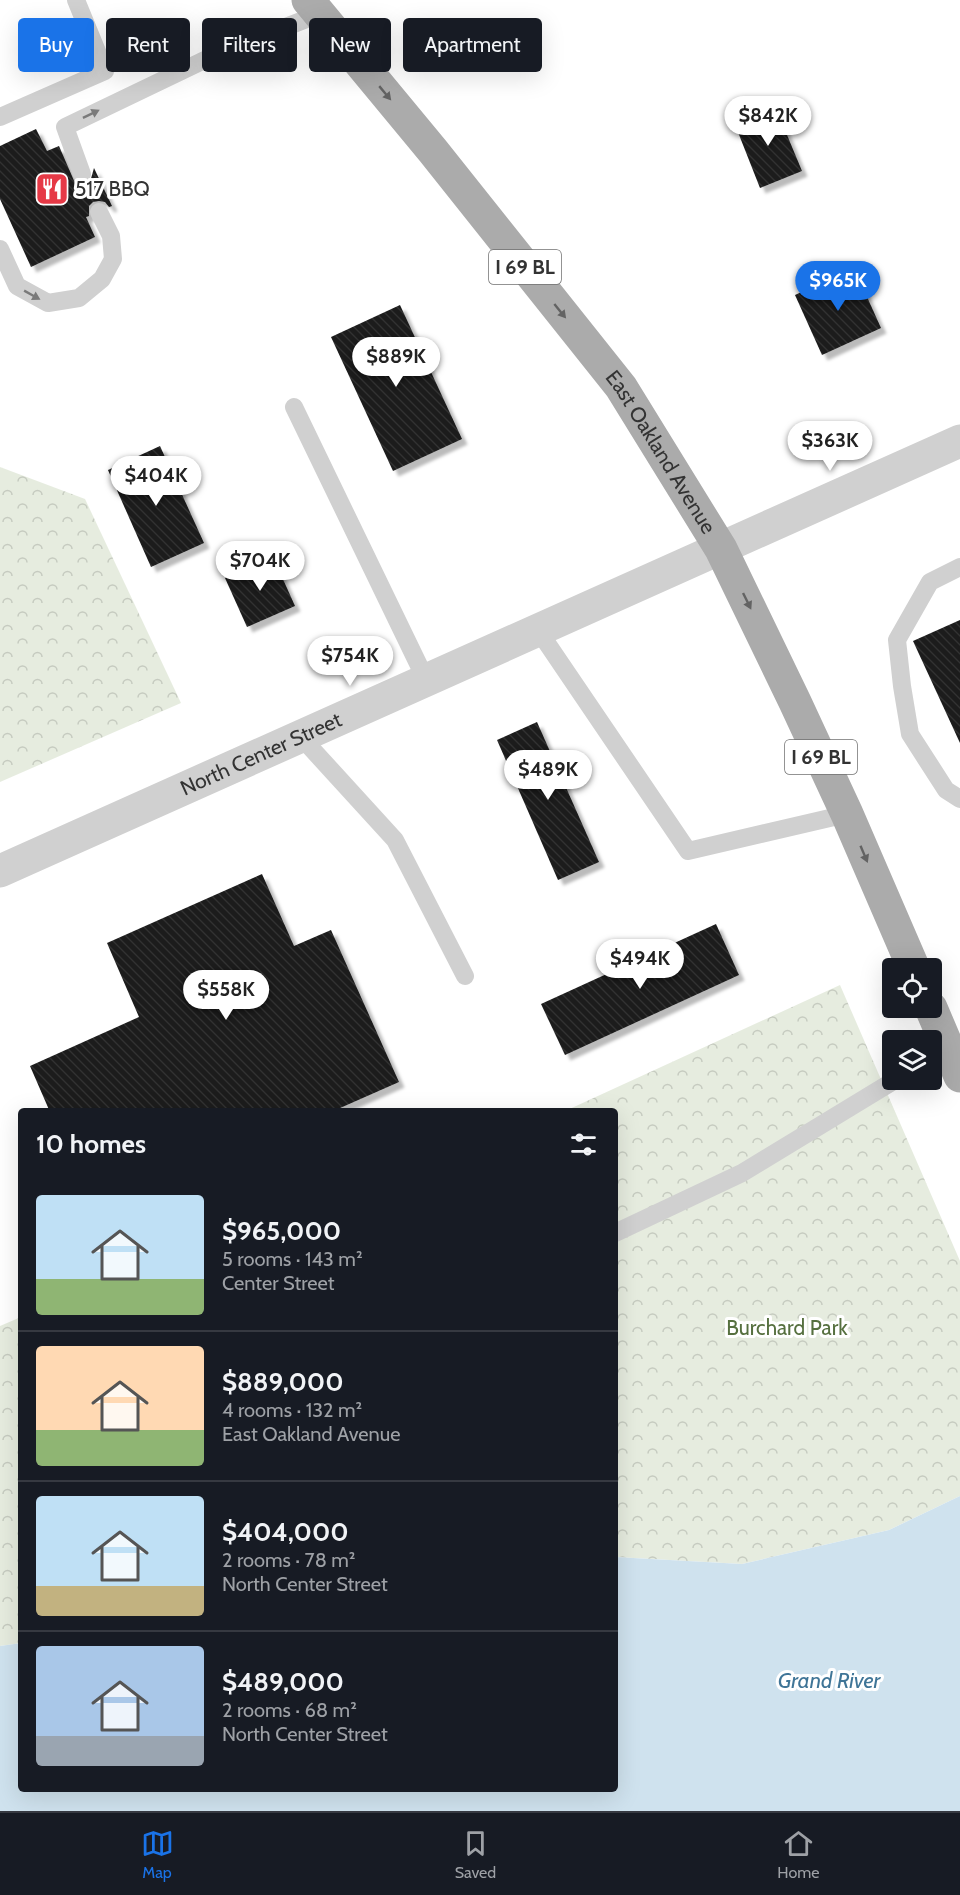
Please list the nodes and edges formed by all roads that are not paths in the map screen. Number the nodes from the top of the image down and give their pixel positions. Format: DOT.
graph roads {
  1 [pos="76,0"];
  2 [pos="314,7"];
  3 [pos="0,117"];
  4 [pos="82,174"];
  5 [pos="99,212"];
  6 [pos="0,249"];
  7 [pos="294,406"];
  8 [pos="960,441"];
  9 [pos="721,549"];
  10 [pos="960,567"];
  11 [pos="538,630"];
  12 [pos="426,680"];
  13 [pos="301,737"];
  14 [pos="960,799"];
  15 [pos="847,814"];
  16 [pos="0,871"];
  17 [pos="909,958"];
  18 [pos="465,976"];
  19 [pos="934,1018"];
  20 [pos="946,1060"];
  21 [pos="882,1088"];
  22 [pos="618,1232"];
  1 -- 3 [label="lane"];
  4 -- 2 [label="lane, one-way"];
  2 -- 9 [label="main road, East Oakland Avenue / I 69 BL, one-way"];
  6 -- 5 [label="lane, one-way"];
  7 -- 12 [label="lane"];
  8 -- 9 [label="street, North Center Street"];
  9 -- 11 [label="street, North Center Street"];
  9 -- 15 [label="main road, East Oakland Avenue / I 69 BL, one-way"];
  10 -- 14 [label="lane"];
  11 -- 12 [label="street, North Center Street"];
  11 -- 15 [label="lane"];
  12 -- 13 [label="street, North Center Street"];
  13 -- 16 [label="street, North Center Street"];
  13 -- 18 [label="lane"];
  15 -- 17 [label="main road, East Oakland Avenue / I 69 BL, one-way"];
  19 -- 20 [label="main road"];
  21 -- 22 [label="lane"];
}
